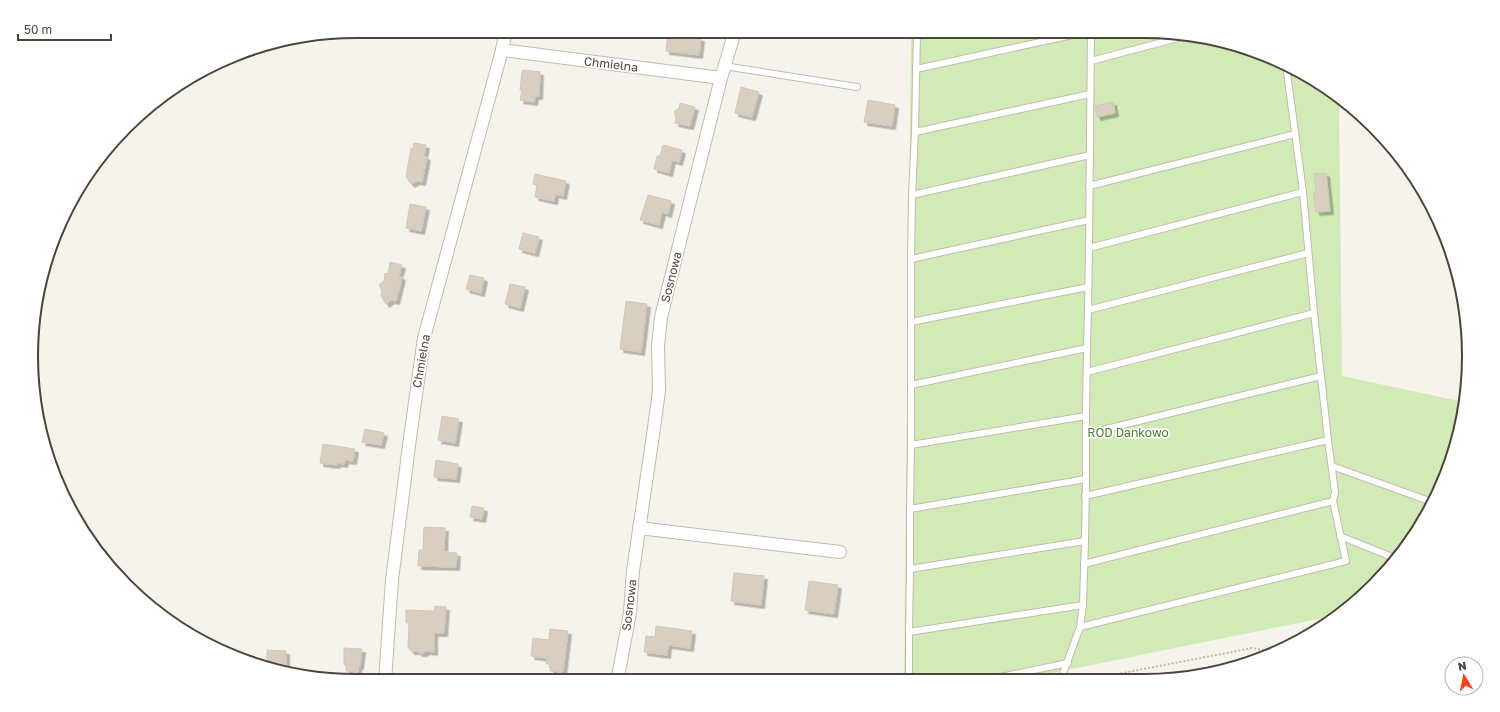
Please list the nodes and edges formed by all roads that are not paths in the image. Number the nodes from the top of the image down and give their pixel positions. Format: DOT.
graph roads {
  1 [pos="505,38"];
  2 [pos="733,38"];
  3 [pos="917,38"];
  4 [pos="1059,38"];
  5 [pos="1091,38"];
  6 [pos="1172,40"];
  7 [pos="502,50"];
  8 [pos="1091,61"];
  9 [pos="916,69"];
  10 [pos="723,72"];
  11 [pos="1287,72"];
  12 [pos="858,87"];
  13 [pos="1090,94"];
  14 [pos="915,132"];
  15 [pos="1295,134"];
  16 [pos="1090,155"];
  17 [pos="1089,186"];
  18 [pos="1303,192"];
  19 [pos="912,195"];
  20 [pos="1089,220"];
  21 [pos="1088,248"];
  22 [pos="1308,253"];
  23 [pos="911,259"];
  24 [pos="1088,287"];
  25 [pos="1088,310"];
  26 [pos="1314,314"];
  27 [pos="911,322"];
  28 [pos="1087,348"];
  29 [pos="1087,372"];
  30 [pos="1321,376"];
  31 [pos="911,385"];
  32 [pos="1086,416"];
  33 [pos="1086,434"];
  34 [pos="1328,440"];
  35 [pos="911,445"];
  36 [pos="1332,466"];
  37 [pos="1086,479"];
  38 [pos="1085,496"];
  39 [pos="1427,500"];
  40 [pos="1333,501"];
  41 [pos="910,509"];
  42 [pos="639,528"];
  43 [pos="1340,536"];
  44 [pos="1085,541"];
  45 [pos="840,552"];
  46 [pos="1391,556"];
  47 [pos="1084,564"];
  48 [pos="910,569"];
  49 [pos="1083,605"];
  50 [pos="1080,627"];
  51 [pos="909,632"];
  52 [pos="1068,663"];
  53 [pos="385,674"];
  54 [pos="619,674"];
  55 [pos="909,674"];
  56 [pos="1015,674"];
  57 [pos="1063,674"];
  1 -- 7 [label="street, Chmielna"];
  2 -- 10 [label="street, Sosnowa"];
  3 -- 9 [label="lane"];
  4 -- 9 [label="lane"];
  5 -- 8 [label="lane"];
  6 -- 8 [label="lane"];
  7 -- 10 [label="street, Chmielna"];
  7 -- 53 [label="street, Chmielna"];
  8 -- 13 [label="lane"];
  9 -- 14 [label="lane"];
  10 -- 12 [label="lane"];
  10 -- 42 [label="street, Sosnowa"];
  11 -- 15 [label="lane"];
  13 -- 14 [label="lane"];
  13 -- 16 [label="lane"];
  14 -- 19 [label="lane"];
  15 -- 17 [label="lane"];
  15 -- 18 [label="lane"];
  16 -- 17 [label="lane"];
  16 -- 19 [label="lane"];
  17 -- 20 [label="lane"];
  18 -- 21 [label="lane"];
  18 -- 22 [label="lane"];
  19 -- 23 [label="lane"];
  20 -- 21 [label="lane"];
  20 -- 23 [label="lane"];
  21 -- 24 [label="lane"];
  22 -- 25 [label="lane"];
  22 -- 26 [label="lane"];
  23 -- 27 [label="lane"];
  24 -- 25 [label="lane"];
  24 -- 27 [label="lane"];
  25 -- 28 [label="lane"];
  26 -- 29 [label="lane"];
  26 -- 30 [label="lane"];
  27 -- 31 [label="lane"];
  28 -- 29 [label="lane"];
  28 -- 31 [label="lane"];
  29 -- 32 [label="lane"];
  30 -- 33 [label="lane"];
  30 -- 34 [label="lane"];
  31 -- 35 [label="lane"];
  32 -- 33 [label="lane"];
  32 -- 35 [label="lane"];
  33 -- 37 [label="lane"];
  34 -- 36 [label="lane"];
  34 -- 38 [label="lane"];
  35 -- 41 [label="lane"];
  36 -- 39 [label="lane"];
  36 -- 40 [label="lane"];
  37 -- 38 [label="lane"];
  37 -- 41 [label="lane"];
  38 -- 44 [label="lane"];
  40 -- 43 [label="lane"];
  40 -- 47 [label="lane"];
  41 -- 48 [label="lane"];
  42 -- 45 [label="street"];
  42 -- 54 [label="street, Sosnowa"];
  43 -- 46 [label="lane"];
  43 -- 50 [label="lane"];
  44 -- 47 [label="lane"];
  44 -- 48 [label="lane"];
  47 -- 49 [label="lane"];
  48 -- 51 [label="lane"];
  49 -- 50 [label="lane"];
  49 -- 51 [label="lane"];
  50 -- 52 [label="lane"];
  51 -- 55 [label="lane"];
  52 -- 56 [label="lane"];
  52 -- 57 [label="lane"];
}
